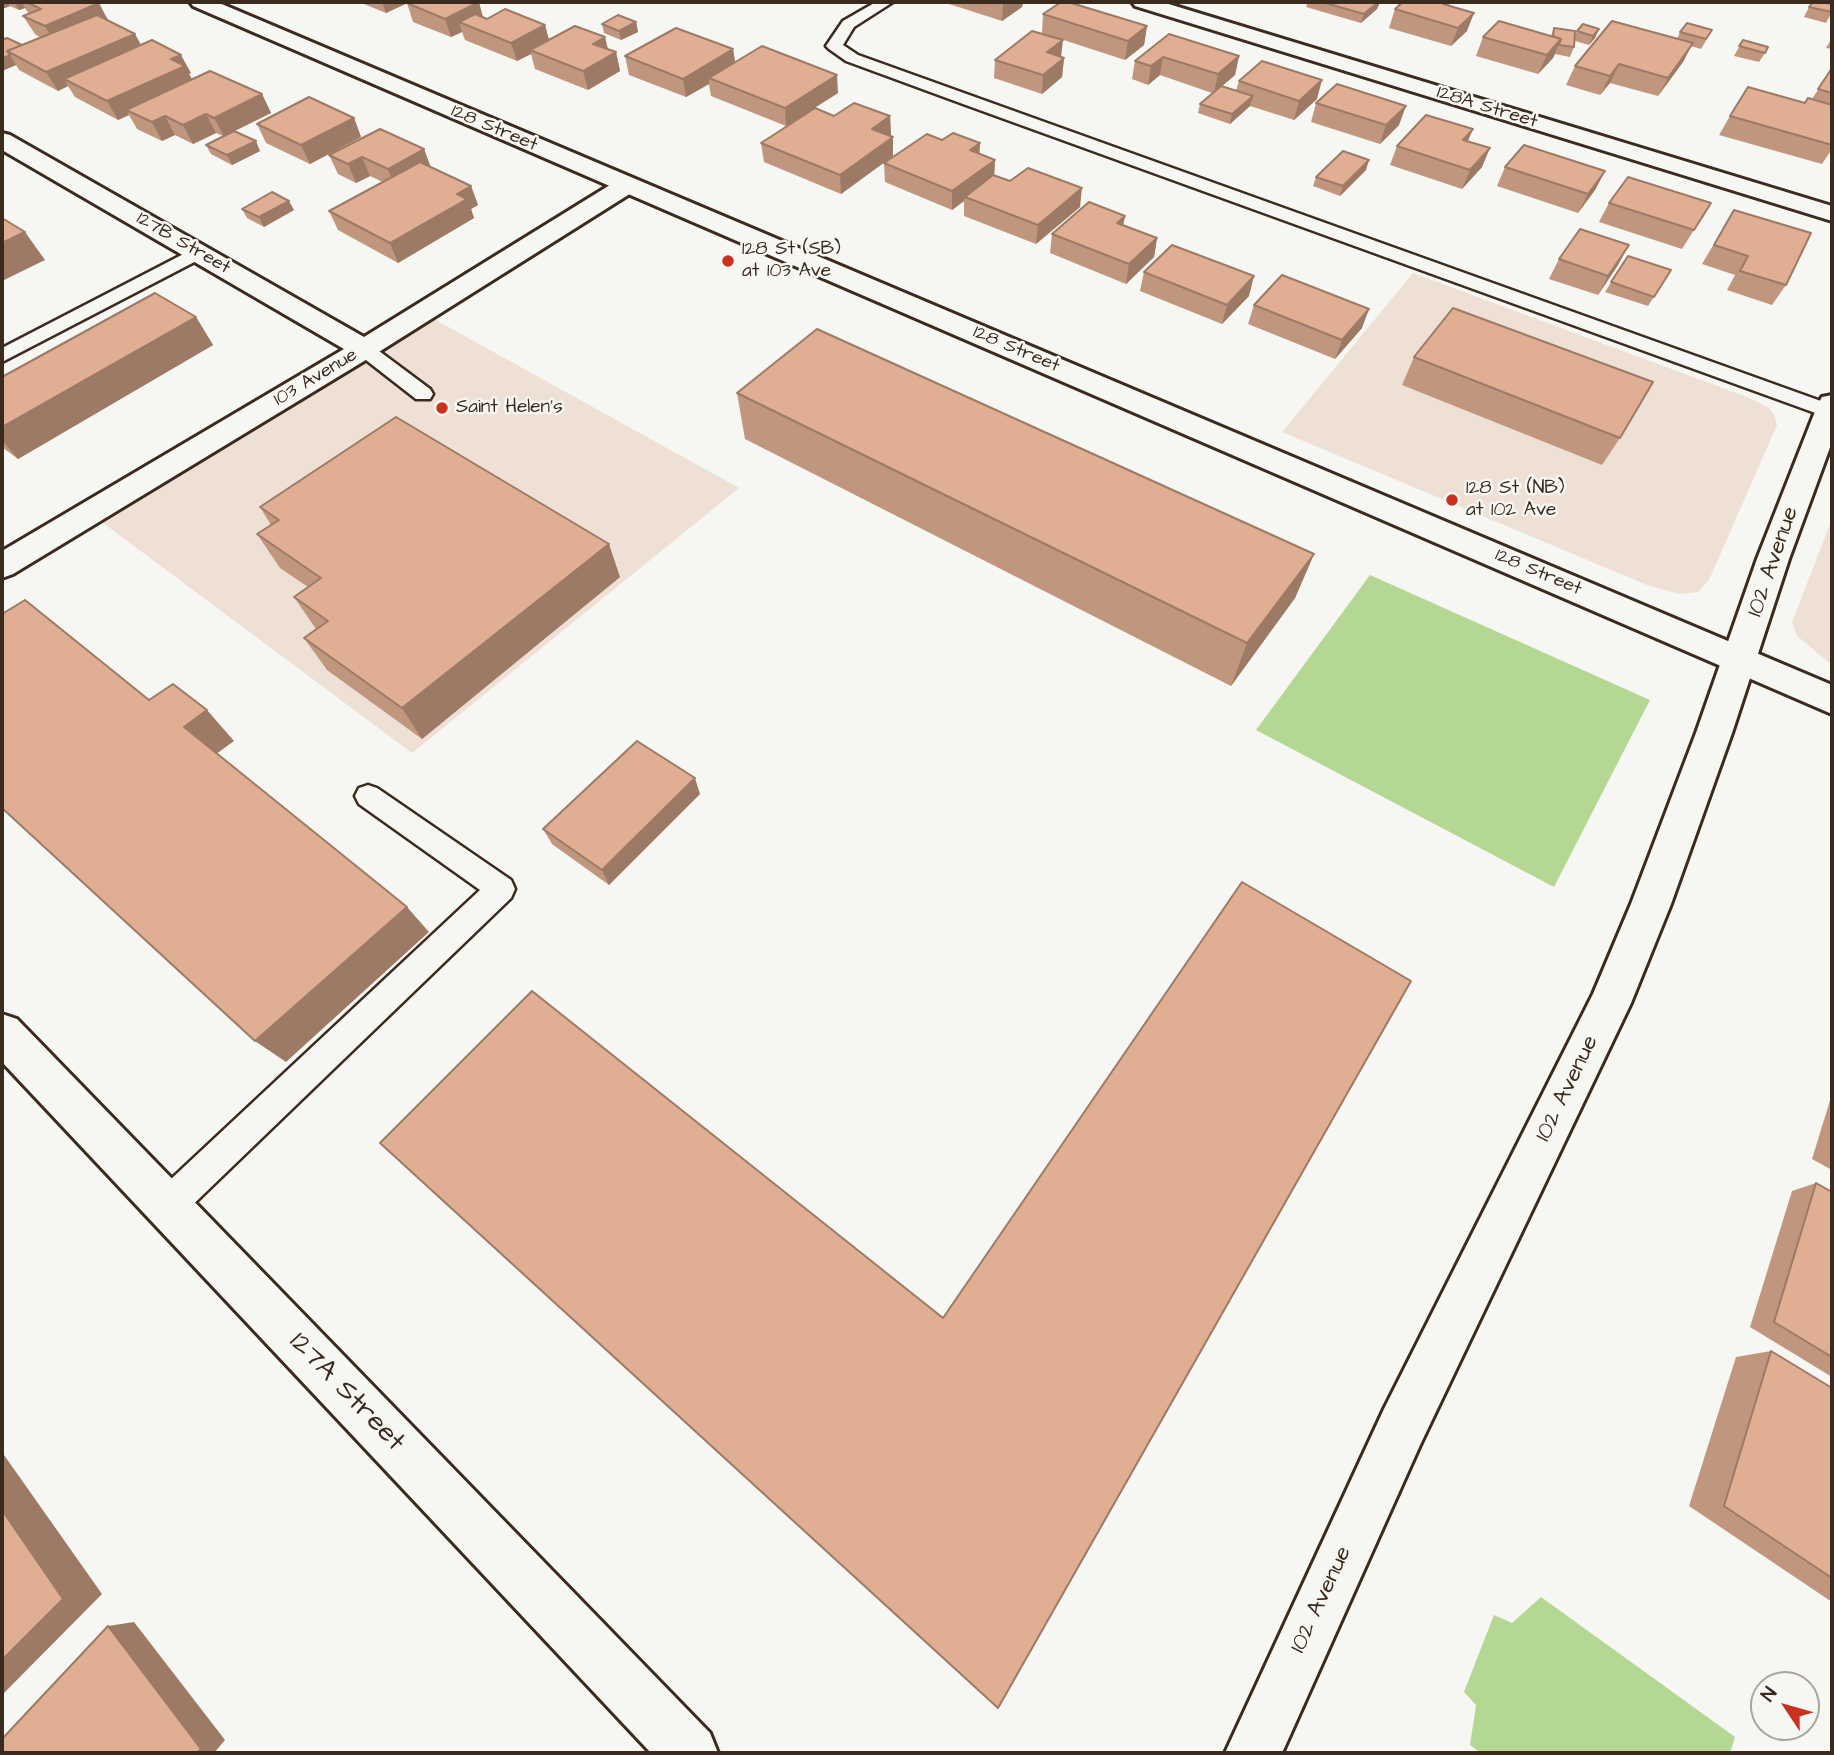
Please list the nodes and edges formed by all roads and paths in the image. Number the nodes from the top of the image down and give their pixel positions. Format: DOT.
graph roads {
  1 [pos="200,2"];
  2 [pos="886,2"];
  3 [pos="1142,2"];
  4 [pos="2,140"];
  5 [pos="627,186"];
  6 [pos="1832,214"];
  7 [pos="197,253"];
  8 [pos="365,349"];
  9 [pos="2,356"];
  10 [pos="423,394"];
  11 [pos="1831,409"];
  12 [pos="2,566"];
  13 [pos="1740,661"];
  14 [pos="1832,700"];
  15 [pos="368,796"];
  16 [pos="2,1033"];
  17 [pos="167,1206"];
  18 [pos="690,1753"];
  19 [pos="1253,1753"];
  1 -- 5 [label="street, 128 Street"];
  2 -- 11 [label="lane"];
  3 -- 6 [label="street, 128A Street"];
  4 -- 7 [label="street, 127B Street"];
  5 -- 8 [label="street, 103 Avenue"];
  5 -- 13 [label="street, 128 Street"];
  7 -- 8 [label="street, 127B Street"];
  7 -- 9 [label="lane"];
  8 -- 10 [label="lane"];
  8 -- 12 [label="street, 103 Avenue"];
  11 -- 13 [label="street, 102 Avenue"];
  13 -- 14 [label="street, 128 Street"];
  13 -- 19 [label="street, 102 Avenue"];
  15 -- 17 [label="lane"];
  16 -- 17 [label="street, 127A Street"];
  17 -- 18 [label="street, 127A Street"];
}
